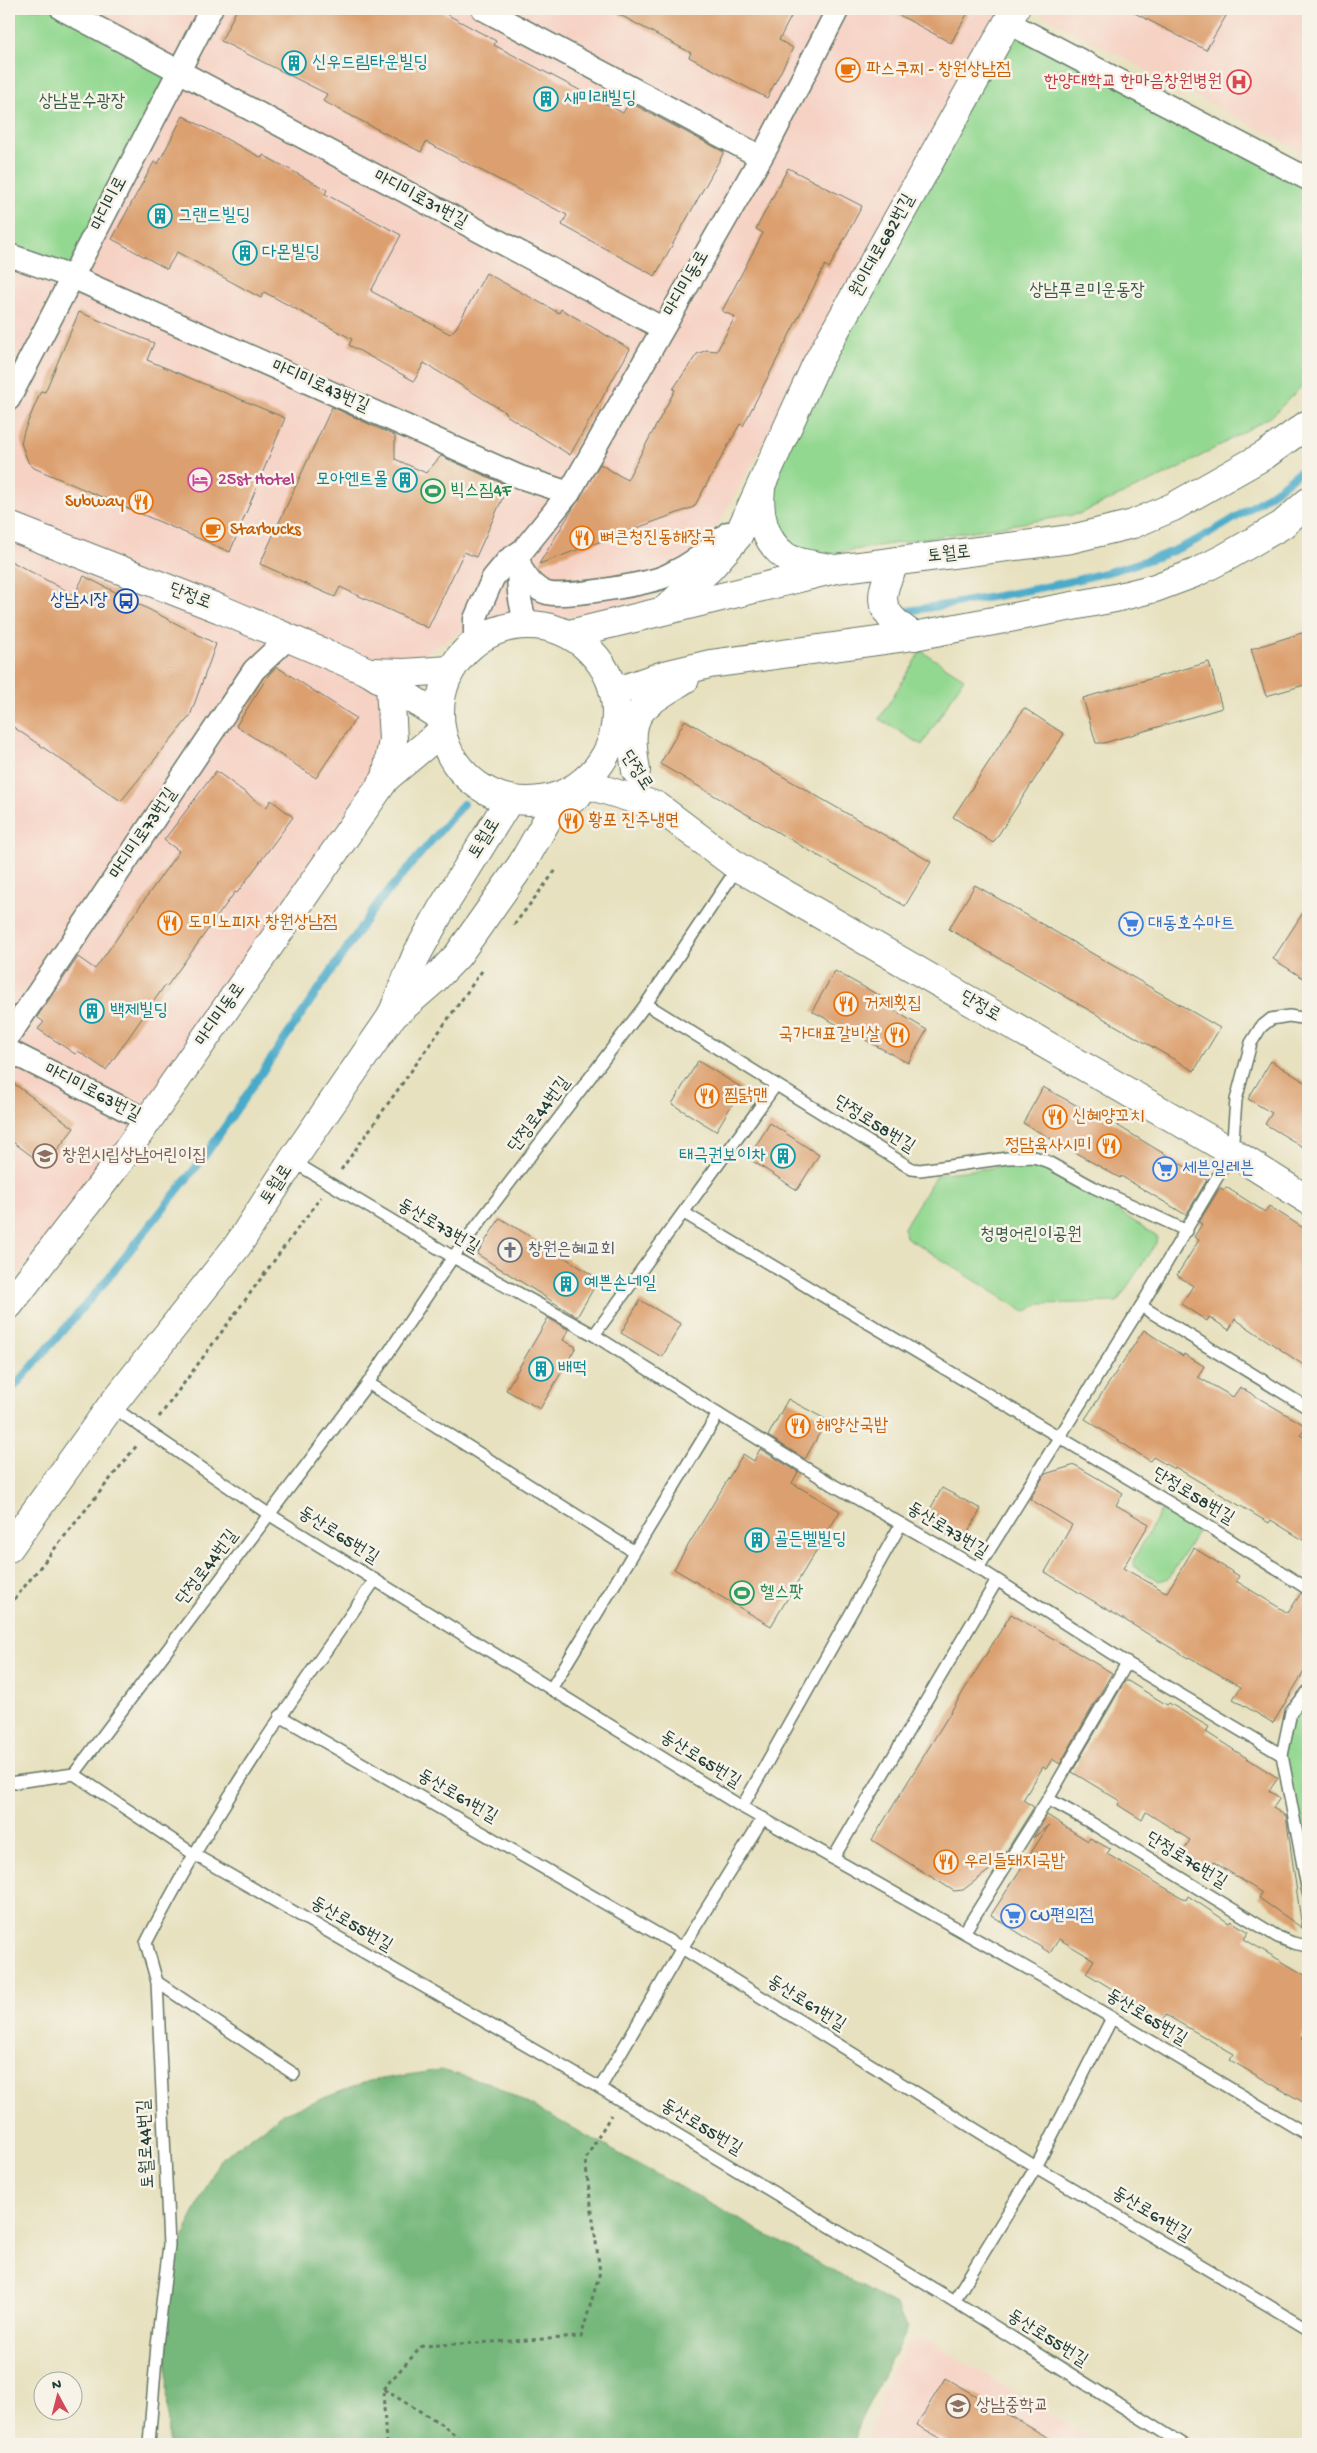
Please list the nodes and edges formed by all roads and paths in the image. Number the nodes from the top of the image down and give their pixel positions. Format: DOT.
graph roads {
  1 [pos="62,9"];
  2 [pos="211,9"];
  3 [pos="483,9"];
  4 [pos="838,9"];
  5 [pos="1011,15"];
  6 [pos="178,72"];
  7 [pos="761,157"];
  8 [pos="1308,179"];
  9 [pos="9,255"];
  10 [pos="72,277"];
  11 [pos="662,328"];
  12 [pos="9,399"];
  13 [pos="1308,424"];
  14 [pos="569,493"];
  15 [pos="755,499"];
  16 [pos="1308,502"];
  17 [pos="9,526"];
  18 [pos="521,558"];
  19 [pos="896,561"];
  20 [pos="836,569"];
  21 [pos="664,611"];
  22 [pos="526,624"];
  23 [pos="569,634"];
  24 [pos="914,636"];
  25 [pos="288,638"];
  26 [pos="476,642"];
  27 [pos="710,664"];
  28 [pos="450,670"];
  29 [pos="379,678"];
  30 [pos="614,692"];
  31 [pos="440,724"];
  32 [pos="613,737"];
  33 [pos="636,771"];
  34 [pos="386,778"];
  35 [pos="587,785"];
  36 [pos="510,799"];
  37 [pos="657,806"];
  38 [pos="738,866"];
  39 [pos="556,870"];
  40 [pos="513,926"];
  41 [pos="485,966"];
  42 [pos="646,1004"];
  43 [pos="391,1017"];
  44 [pos="1308,1018"];
  45 [pos="9,1036"];
  46 [pos="9,1051"];
  47 [pos="776,1085"];
  48 [pos="148,1121"];
  49 [pos="1232,1152"];
  50 [pos="292,1161"];
  51 [pos="331,1184"];
  52 [pos="1308,1200"];
  53 [pos="684,1213"];
  54 [pos="1187,1231"];
  55 [pos="453,1257"];
  56 [pos="9,1305"];
  57 [pos="1141,1306"];
  58 [pos="594,1335"];
  59 [pos="368,1383"];
  60 [pos="111,1406"];
  61 [pos="1308,1408"];
  62 [pos="718,1414"];
  63 [pos="148,1432"];
  64 [pos="1058,1437"];
  65 [pos="270,1515"];
  66 [pos="901,1524"];
  67 [pos="9,1548"];
  68 [pos="633,1551"];
  69 [pos="978,1568"];
  70 [pos="375,1580"];
  71 [pos="996,1582"];
  72 [pos="1308,1589"];
  73 [pos="9,1606"];
  74 [pos="1127,1663"];
  75 [pos="551,1689"];
  76 [pos="1308,1691"];
  77 [pos="280,1716"];
  78 [pos="1282,1755"];
  79 [pos="74,1774"];
  80 [pos="9,1783"];
  81 [pos="1048,1799"];
  82 [pos="742,1806"];
  83 [pos="763,1818"];
  84 [pos="194,1855"];
  85 [pos="834,1857"];
  86 [pos="1308,1892"];
  87 [pos="965,1932"];
  88 [pos="1308,1946"];
  89 [pos="682,1948"];
  90 [pos="157,1982"];
  91 [pos="1112,2018"];
  92 [pos="294,2074"];
  93 [pos="600,2088"];
  94 [pos="620,2100"];
  95 [pos="1308,2136"];
  96 [pos="1036,2167"];
  97 [pos="954,2301"];
  98 [pos="1308,2329"];
  99 [pos="383,2389"];
  100 [pos="150,2444"];
  101 [pos="386,2444"];
  102 [pos="467,2444"];
  103 [pos="1182,2444"];
  1 -- 6 [label="street, 마디미로31번길"];
  2 -- 6 [label="street, 마디미로"];
  3 -- 7 [label="street"];
  4 -- 7 [label="street, 마디미동로"];
  5 -- 8 [label="street"];
  5 -- 15 [label="street, 원이대로682번길"];
  6 -- 10 [label="street, 마디미로"];
  6 -- 11 [label="street, 마디미로31번길"];
  7 -- 11 [label="street, 마디미동로"];
  9 -- 10 [label="street, 마디미로43번길"];
  10 -- 12 [label="street, 마디미로"];
  10 -- 14 [label="street, 마디미로43번길"];
  11 -- 14 [label="street, 마디미동로"];
  13 -- 19 [label="street, 토월로"];
  14 -- 18 [label="street, 마디미동로"];
  15 -- 18 [label="street"];
  15 -- 20 [label="street"];
  15 -- 21 [label="street, 원이대로682번길"];
  16 -- 24 [label="street"];
  17 -- 25 [label="street, 단정로"];
  18 -- 22 [label="street"];
  18 -- 26 [label="street, 마디미동로"];
  19 -- 20 [label="street, 토월로"];
  19 -- 24 [label="street"];
  20 -- 21 [label="street, 토월로"];
  21 -- 23 [label="street, 토월로"];
  22 -- 23 [label="street"];
  22 -- 26 [label="street"];
  23 -- 30 [label="street"];
  24 -- 27 [label="street"];
  25 -- 29 [label="street, 단정로"];
  25 -- 45 [label="street, 마디미로73번길"];
  26 -- 28 [label="street"];
  27 -- 30 [label="street"];
  27 -- 33 [label="street"];
  28 -- 29 [label="street, 단정로"];
  28 -- 31 [label="street"];
  29 -- 31 [label="street, 단정로"];
  29 -- 34 [label="street"];
  30 -- 32 [label="street"];
  31 -- 34 [label="street, 마디미동로"];
  31 -- 36 [label="street"];
  32 -- 33 [label="street, 단정로"];
  32 -- 35 [label="street"];
  33 -- 37 [label="street, 단정로"];
  34 -- 48 [label="street, 마디미동로"];
  35 -- 36 [label="street"];
  35 -- 37 [label="street, 단정로"];
  35 -- 43 [label="street"];
  36 -- 43 [label="street, 토월로"];
  37 -- 38 [label="street, 단정로"];
  38 -- 42 [label="lane, 단정로44번길"];
  38 -- 49 [label="street, 단정로"];
  39 -- 40 [label="path"];
  41 -- 51 [label="path"];
  42 -- 47 [label="lane, 단정로58번길"];
  42 -- 55 [label="lane, 단정로44번길"];
  43 -- 50 [label="street, 토월로"];
  44 -- 49 [label="lane"];
  46 -- 48 [label="street, 마디미로63번길"];
  47 -- 53 [label="lane"];
  47 -- 54 [label="lane, 단정로58번길"];
  48 -- 56 [label="street, 마디미동로"];
  49 -- 52 [label="street, 단정로"];
  49 -- 54 [label="lane"];
  50 -- 51 [label="lane, 동산로73번길"];
  50 -- 60 [label="street, 토월로"];
  51 -- 55 [label="lane, 동산로73번길"];
  51 -- 63 [label="path"];
  53 -- 58 [label="lane"];
  53 -- 64 [label="lane, 단정로58번길"];
  54 -- 57 [label="lane"];
  55 -- 58 [label="lane, 동산로73번길"];
  55 -- 59 [label="lane, 단정로44번길"];
  57 -- 61 [label="lane"];
  57 -- 64 [label="lane"];
  58 -- 62 [label="lane, 동산로73번길"];
  59 -- 65 [label="lane, 단정로44번길"];
  59 -- 68 [label="lane"];
  60 -- 63 [label="lane, 동산로65번길"];
  60 -- 67 [label="street, 토월로"];
  62 -- 66 [label="lane, 동산로73번길"];
  62 -- 68 [label="lane"];
  63 -- 65 [label="lane, 동산로65번길"];
  63 -- 73 [label="path"];
  64 -- 69 [label="lane"];
  64 -- 72 [label="lane, 단정로58번길"];
  65 -- 70 [label="lane, 동산로65번길"];
  65 -- 79 [label="lane, 단정로44번길"];
  66 -- 69 [label="lane, 동산로73번길"];
  66 -- 82 [label="lane"];
  68 -- 75 [label="lane"];
  69 -- 71 [label="lane, 동산로73번길"];
  70 -- 75 [label="lane, 동산로65번길"];
  70 -- 77 [label="lane"];
  71 -- 74 [label="lane, 동산로73번길"];
  71 -- 85 [label="lane"];
  74 -- 78 [label="lane, 동산로73번길"];
  74 -- 81 [label="lane"];
  75 -- 82 [label="lane, 동산로65번길"];
  76 -- 78 [label="lane"];
  77 -- 84 [label="lane"];
  77 -- 89 [label="lane, 동산로61번길"];
  78 -- 86 [label="lane"];
  79 -- 80 [label="lane"];
  79 -- 84 [label="lane, 동산로55번길"];
  81 -- 87 [label="lane"];
  81 -- 88 [label="lane, 단정로76번길"];
  82 -- 83 [label="lane, 동산로65번길"];
  83 -- 85 [label="lane, 동산로65번길"];
  83 -- 89 [label="lane"];
  84 -- 90 [label="lane, 토월로44번길"];
  84 -- 93 [label="lane, 동산로55번길"];
  85 -- 87 [label="lane, 동산로65번길"];
  87 -- 91 [label="lane, 동산로65번길"];
  89 -- 93 [label="lane"];
  89 -- 96 [label="lane, 동산로61번길"];
  90 -- 92 [label="lane"];
  90 -- 100 [label="lane, 토월로44번길"];
  91 -- 95 [label="lane, 동산로65번길"];
  91 -- 96 [label="lane"];
  93 -- 94 [label="lane, 동산로55번길"];
  94 -- 97 [label="lane, 동산로55번길"];
  94 -- 99 [label="path"];
  96 -- 97 [label="lane"];
  96 -- 98 [label="lane, 동산로61번길"];
  97 -- 103 [label="lane, 동산로55번길"];
  99 -- 101 [label="path"];
  99 -- 102 [label="path"];
}
